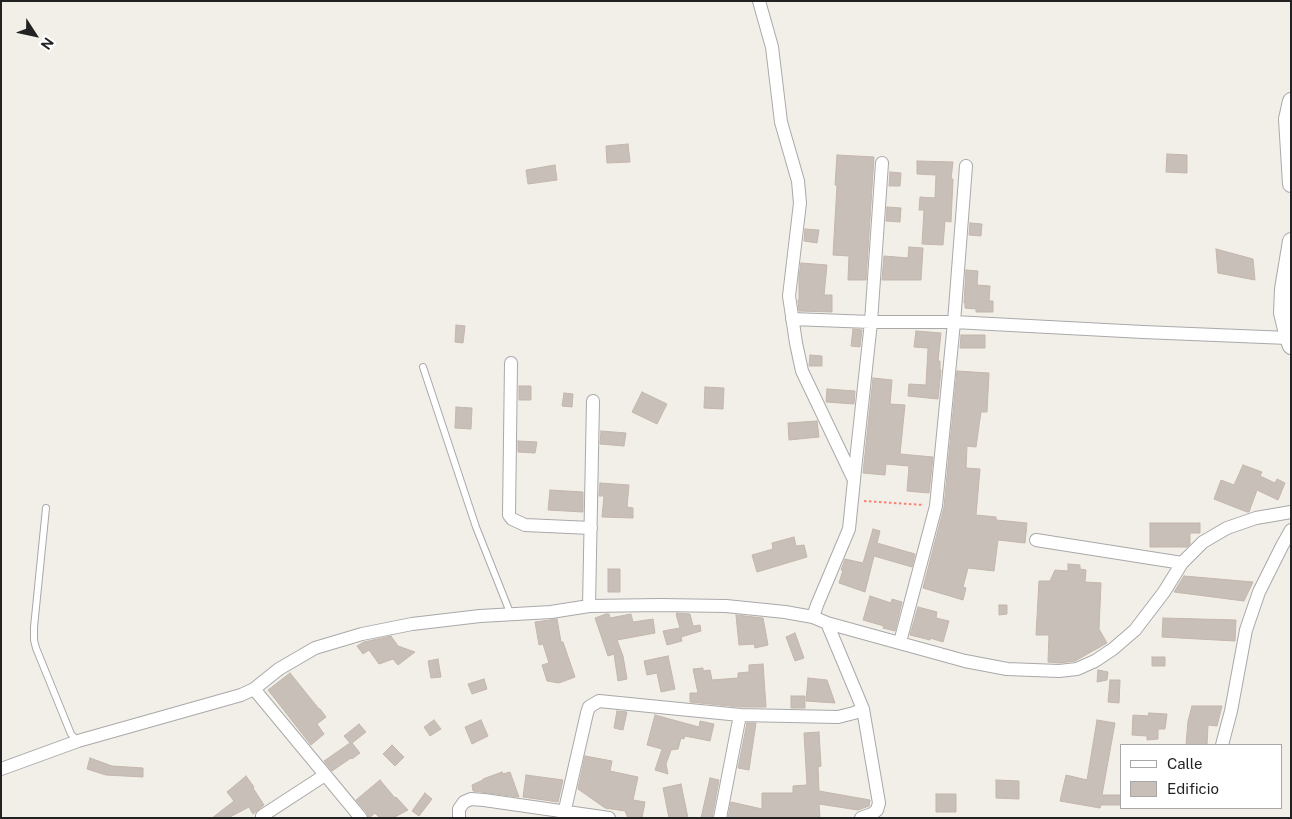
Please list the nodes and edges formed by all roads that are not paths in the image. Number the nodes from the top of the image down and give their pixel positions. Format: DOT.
graph roads {
  1 [pos="759,1"];
  2 [pos="1291,101"];
  3 [pos="882,163"];
  4 [pos="966,166"];
  5 [pos="1291,184"];
  6 [pos="1291,240"];
  7 [pos="792,318"];
  8 [pos="871,322"];
  9 [pos="954,322"];
  10 [pos="1289,342"];
  11 [pos="511,363"];
  12 [pos="423,366"];
  13 [pos="593,401"];
  14 [pos="854,480"];
  15 [pos="46,508"];
  16 [pos="1291,512"];
  17 [pos="591,528"];
  18 [pos="1291,530"];
  19 [pos="1036,540"];
  20 [pos="1182,563"];
  21 [pos="589,606"];
  22 [pos="511,615"];
  23 [pos="813,618"];
  24 [pos="827,623"];
  25 [pos="900,642"];
  26 [pos="254,689"];
  27 [pos="864,709"];
  28 [pos="740,715"];
  29 [pos="78,741"];
  30 [pos="1222,744"];
  31 [pos="1,769"];
  32 [pos="324,775"];
  33 [pos="563,814"];
  34 [pos="262,816"];
  35 [pos="361,818"];
  36 [pos="459,818"];
  37 [pos="609,818"];
  38 [pos="720,818"];
  39 [pos="861,818"];
  1 -- 7 [label="street"];
  2 -- 5 [label="street"];
  3 -- 8 [label="street"];
  4 -- 9 [label="street"];
  6 -- 10 [label="street"];
  7 -- 8 [label="street"];
  7 -- 14 [label="street"];
  8 -- 9 [label="street"];
  8 -- 14 [label="street"];
  9 -- 10 [label="street"];
  9 -- 25 [label="street"];
  11 -- 17 [label="street"];
  12 -- 22 [label="lane"];
  13 -- 17 [label="street"];
  14 -- 23 [label="street"];
  15 -- 29 [label="lane"];
  16 -- 20 [label="street"];
  17 -- 21 [label="street"];
  18 -- 30 [label="street"];
  19 -- 20 [label="street"];
  20 -- 25 [label="street"];
  21 -- 22 [label="street"];
  21 -- 23 [label="street"];
  22 -- 26 [label="street"];
  23 -- 24 [label="street"];
  24 -- 25 [label="street"];
  24 -- 27 [label="street"];
  26 -- 29 [label="street"];
  26 -- 32 [label="street"];
  27 -- 28 [label="street"];
  27 -- 39 [label="street"];
  28 -- 33 [label="street"];
  28 -- 38 [label="street"];
  29 -- 31 [label="street"];
  32 -- 34 [label="street"];
  32 -- 35 [label="street"];
  33 -- 36 [label="street"];
  33 -- 37 [label="street"];
}
